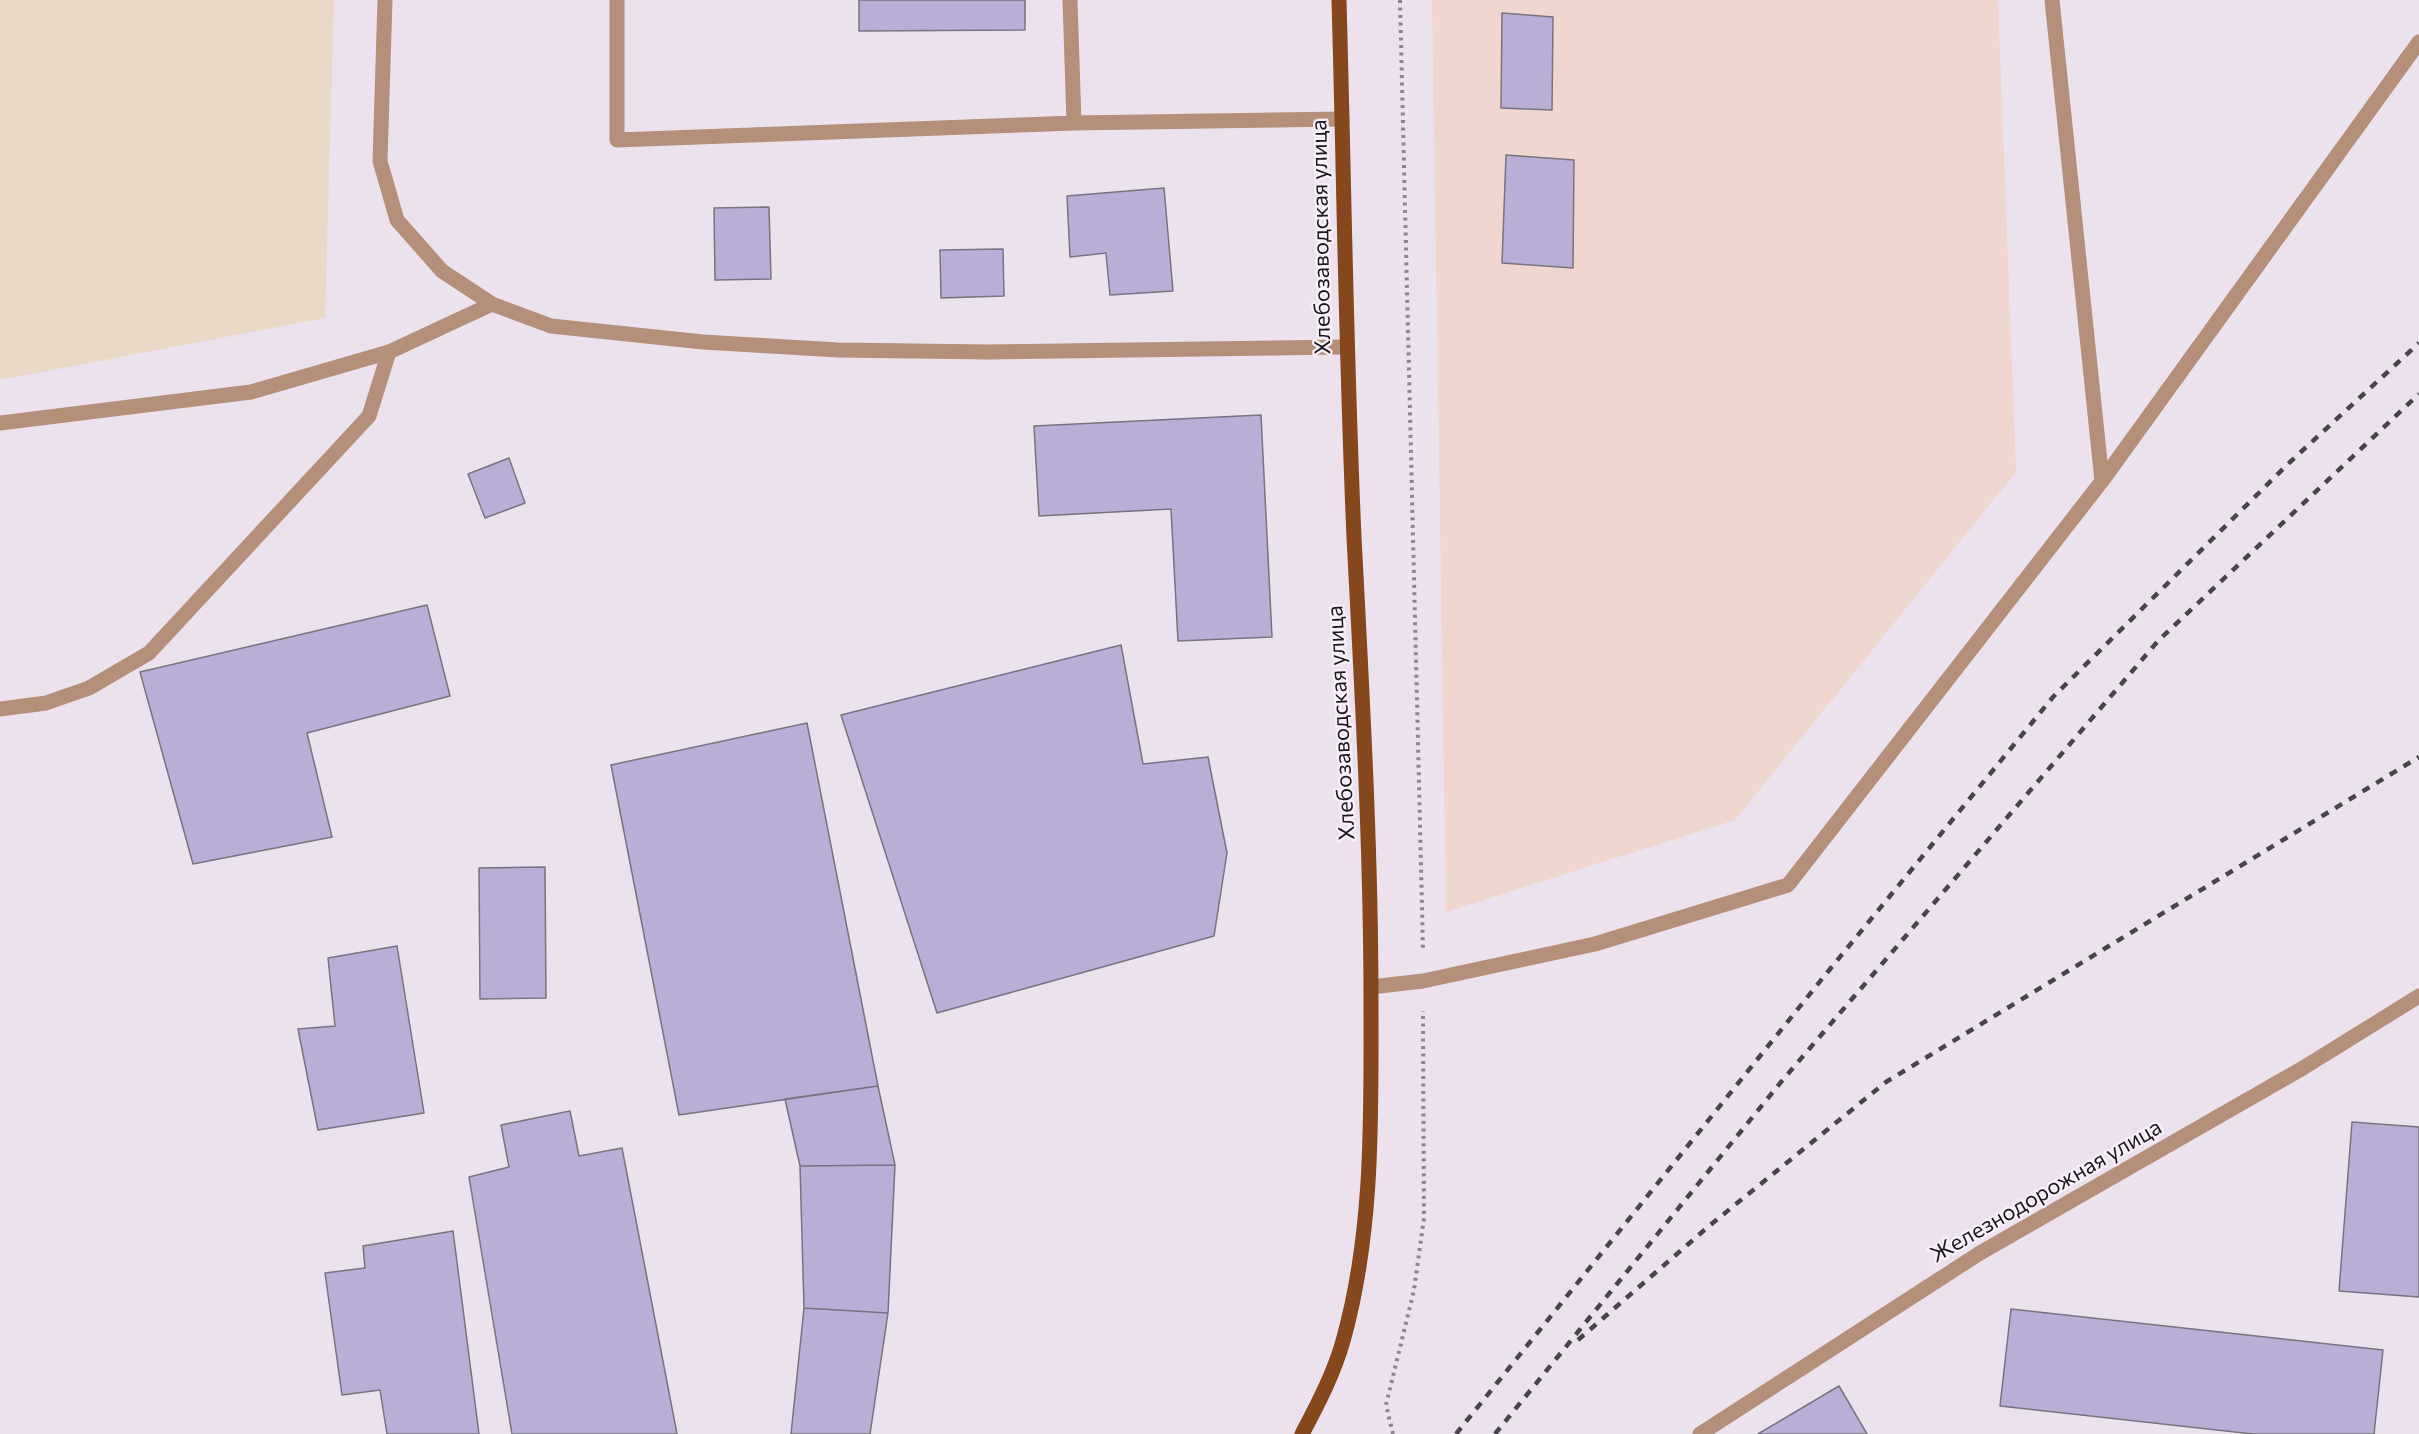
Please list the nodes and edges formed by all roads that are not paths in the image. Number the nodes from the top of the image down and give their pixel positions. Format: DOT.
graph roads {
  1 [pos="385,0"];
  2 [pos="617,0"];
  3 [pos="1070,0"];
  4 [pos="1339,0"];
  5 [pos="2052,0"];
  6 [pos="2419,42"];
  7 [pos="1342,119"];
  8 [pos="1074,123"];
  9 [pos="492,304"];
  10 [pos="1345,347"];
  11 [pos="389,352"];
  12 [pos="0,423"];
  13 [pos="2102,482"];
  14 [pos="0,709"];
  15 [pos="1371,987"];
  16 [pos="2419,996"];
  17 [pos="1302,1434"];
  18 [pos="1700,1434"];
  1 -- 9 [label="street"];
  2 -- 8 [label="street"];
  3 -- 8 [label="street"];
  4 -- 7 [label="main road, Хлебозаводская улица"];
  5 -- 13 [label="street"];
  6 -- 13 [label="street"];
  7 -- 8 [label="street"];
  7 -- 10 [label="main road, Хлебозаводская улица"];
  9 -- 10 [label="street"];
  9 -- 11 [label="street"];
  10 -- 15 [label="main road, Хлебозаводская улица"];
  11 -- 12 [label="street"];
  11 -- 14 [label="street"];
  13 -- 15 [label="street"];
  15 -- 17 [label="main road, Хлебозаводская улица"];
  16 -- 18 [label="street, Железнодорожная улица"];
}
